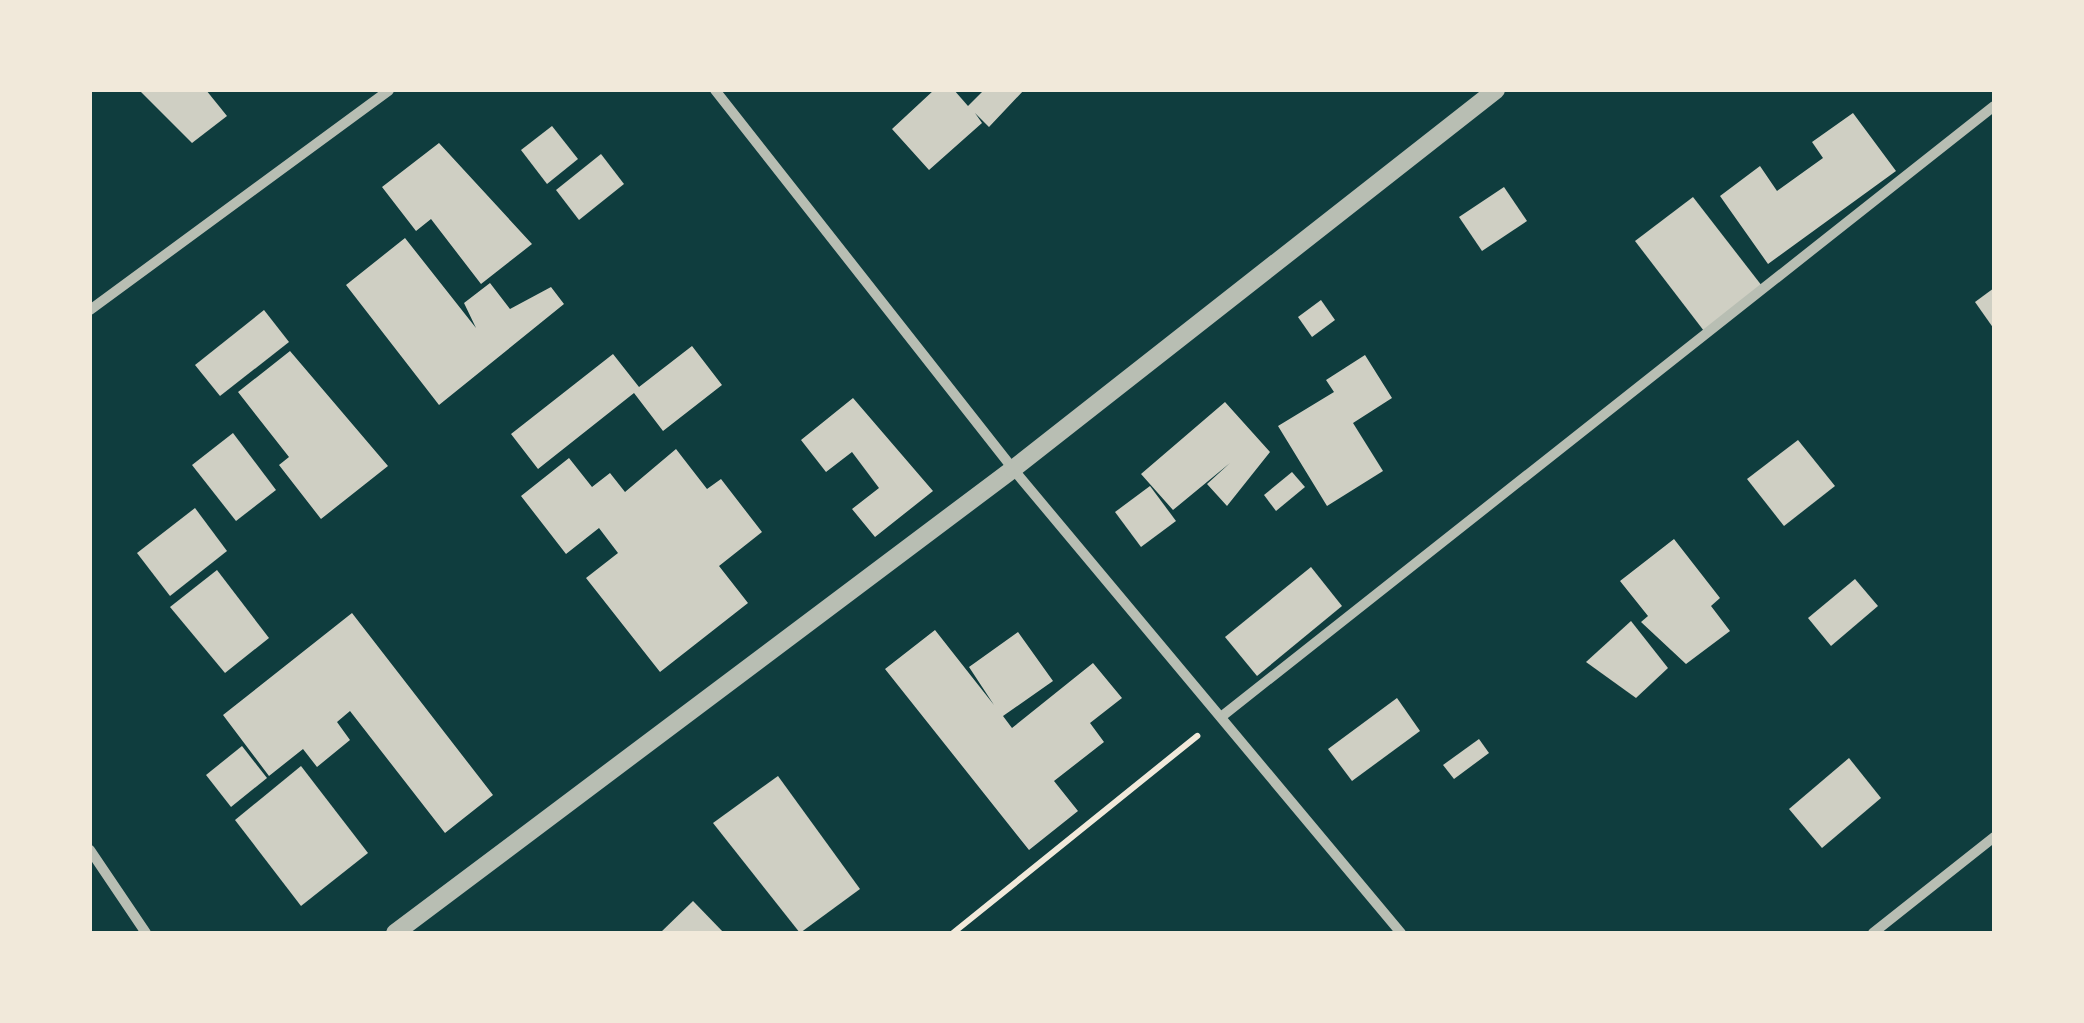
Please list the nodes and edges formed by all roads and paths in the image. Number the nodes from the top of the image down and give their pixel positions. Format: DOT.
graph roads {
  1 [pos="389,90"];
  2 [pos="715,90"];
  3 [pos="1496,90"];
  4 [pos="1994,106"];
  5 [pos="90,310"];
  6 [pos="1014,469"];
  7 [pos="1220,717"];
  8 [pos="1994,837"];
  9 [pos="90,850"];
  10 [pos="146,933"];
  11 [pos="394,933"];
  12 [pos="952,933"];
  13 [pos="1402,933"];
  14 [pos="1874,933"];
  1 -- 5 [label="street"];
  2 -- 6 [label="street"];
  3 -- 6 [label="street"];
  4 -- 7 [label="street"];
  6 -- 7 [label="street"];
  6 -- 11 [label="street"];
  7 -- 12 [label="path"];
  7 -- 13 [label="street"];
  8 -- 14 [label="street"];
  9 -- 10 [label="street"];
}
